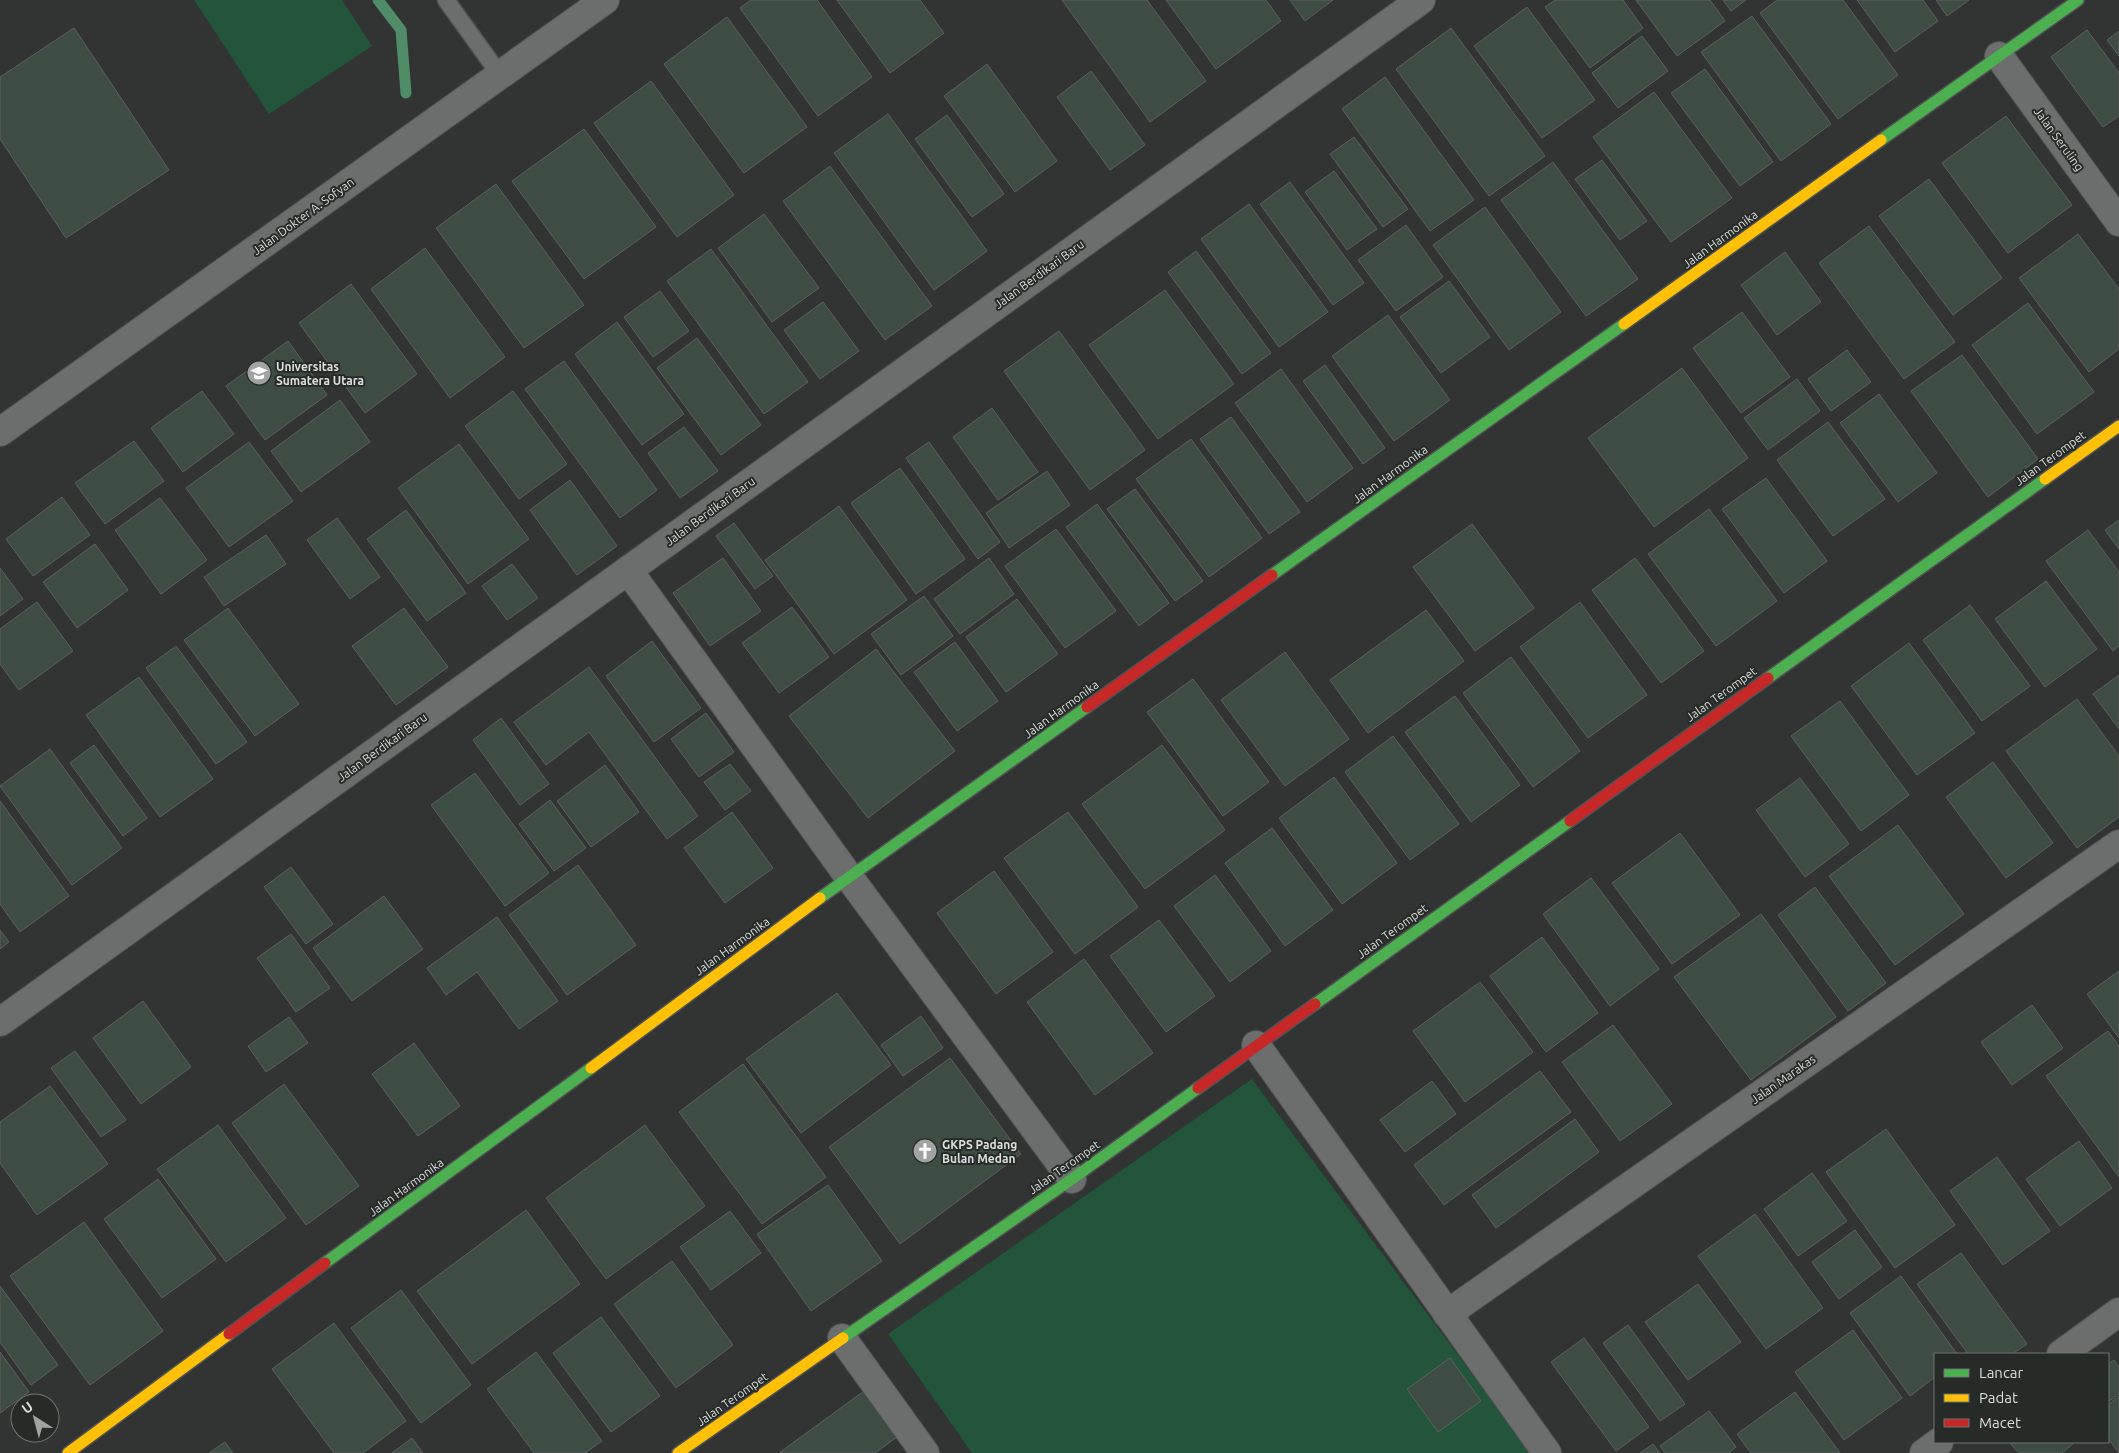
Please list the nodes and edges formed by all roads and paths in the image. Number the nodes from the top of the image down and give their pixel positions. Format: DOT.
graph roads {
  1 [pos="446,0"];
  2 [pos="605,0"];
  3 [pos="1421,0"];
  4 [pos="2078,0"];
  5 [pos="1999,56"];
  6 [pos="500,75"];
  7 [pos="2119,222"];
  8 [pos="2119,426"];
  9 [pos="0,432"];
  10 [pos="628,570"];
  11 [pos="2119,844"];
  12 [pos="849,877"];
  13 [pos="0,1022"];
  14 [pos="1256,1045"];
  15 [pos="1072,1179"];
  16 [pos="2119,1312"];
  17 [pos="1447,1314"];
  18 [pos="842,1338"];
  19 [pos="2062,1353"];
  20 [pos="1938,1443"];
  21 [pos="68,1453"];
  22 [pos="678,1453"];
  23 [pos="925,1453"];
  24 [pos="1547,1453"];
  25 [pos="1924,1453"];
  1 -- 6 [label="lane"];
  2 -- 6 [label="street, Jalan Dokter A. Sofyan"];
  3 -- 10 [label="street, Jalan Berdikari Baru"];
  4 -- 5 [label="street, Jalan Harmonika"];
  5 -- 7 [label="street, Jalan Seruling"];
  5 -- 12 [label="street, Jalan Harmonika"];
  6 -- 9 [label="street, Jalan Dokter A. Sofyan"];
  8 -- 14 [label="street, Jalan Terompet"];
  10 -- 12 [label="street"];
  10 -- 13 [label="street, Jalan Berdikari Baru"];
  11 -- 17 [label="street, Jalan Marakas"];
  12 -- 15 [label="street"];
  12 -- 21 [label="street, Jalan Harmonika"];
  14 -- 15 [label="street, Jalan Terompet"];
  14 -- 17 [label="street"];
  15 -- 18 [label="street, Jalan Terompet"];
  16 -- 19 [label="street"];
  17 -- 24 [label="street"];
  18 -- 22 [label="street, Jalan Terompet"];
  18 -- 23 [label="street"];
  20 -- 25 [label="street"];
}
